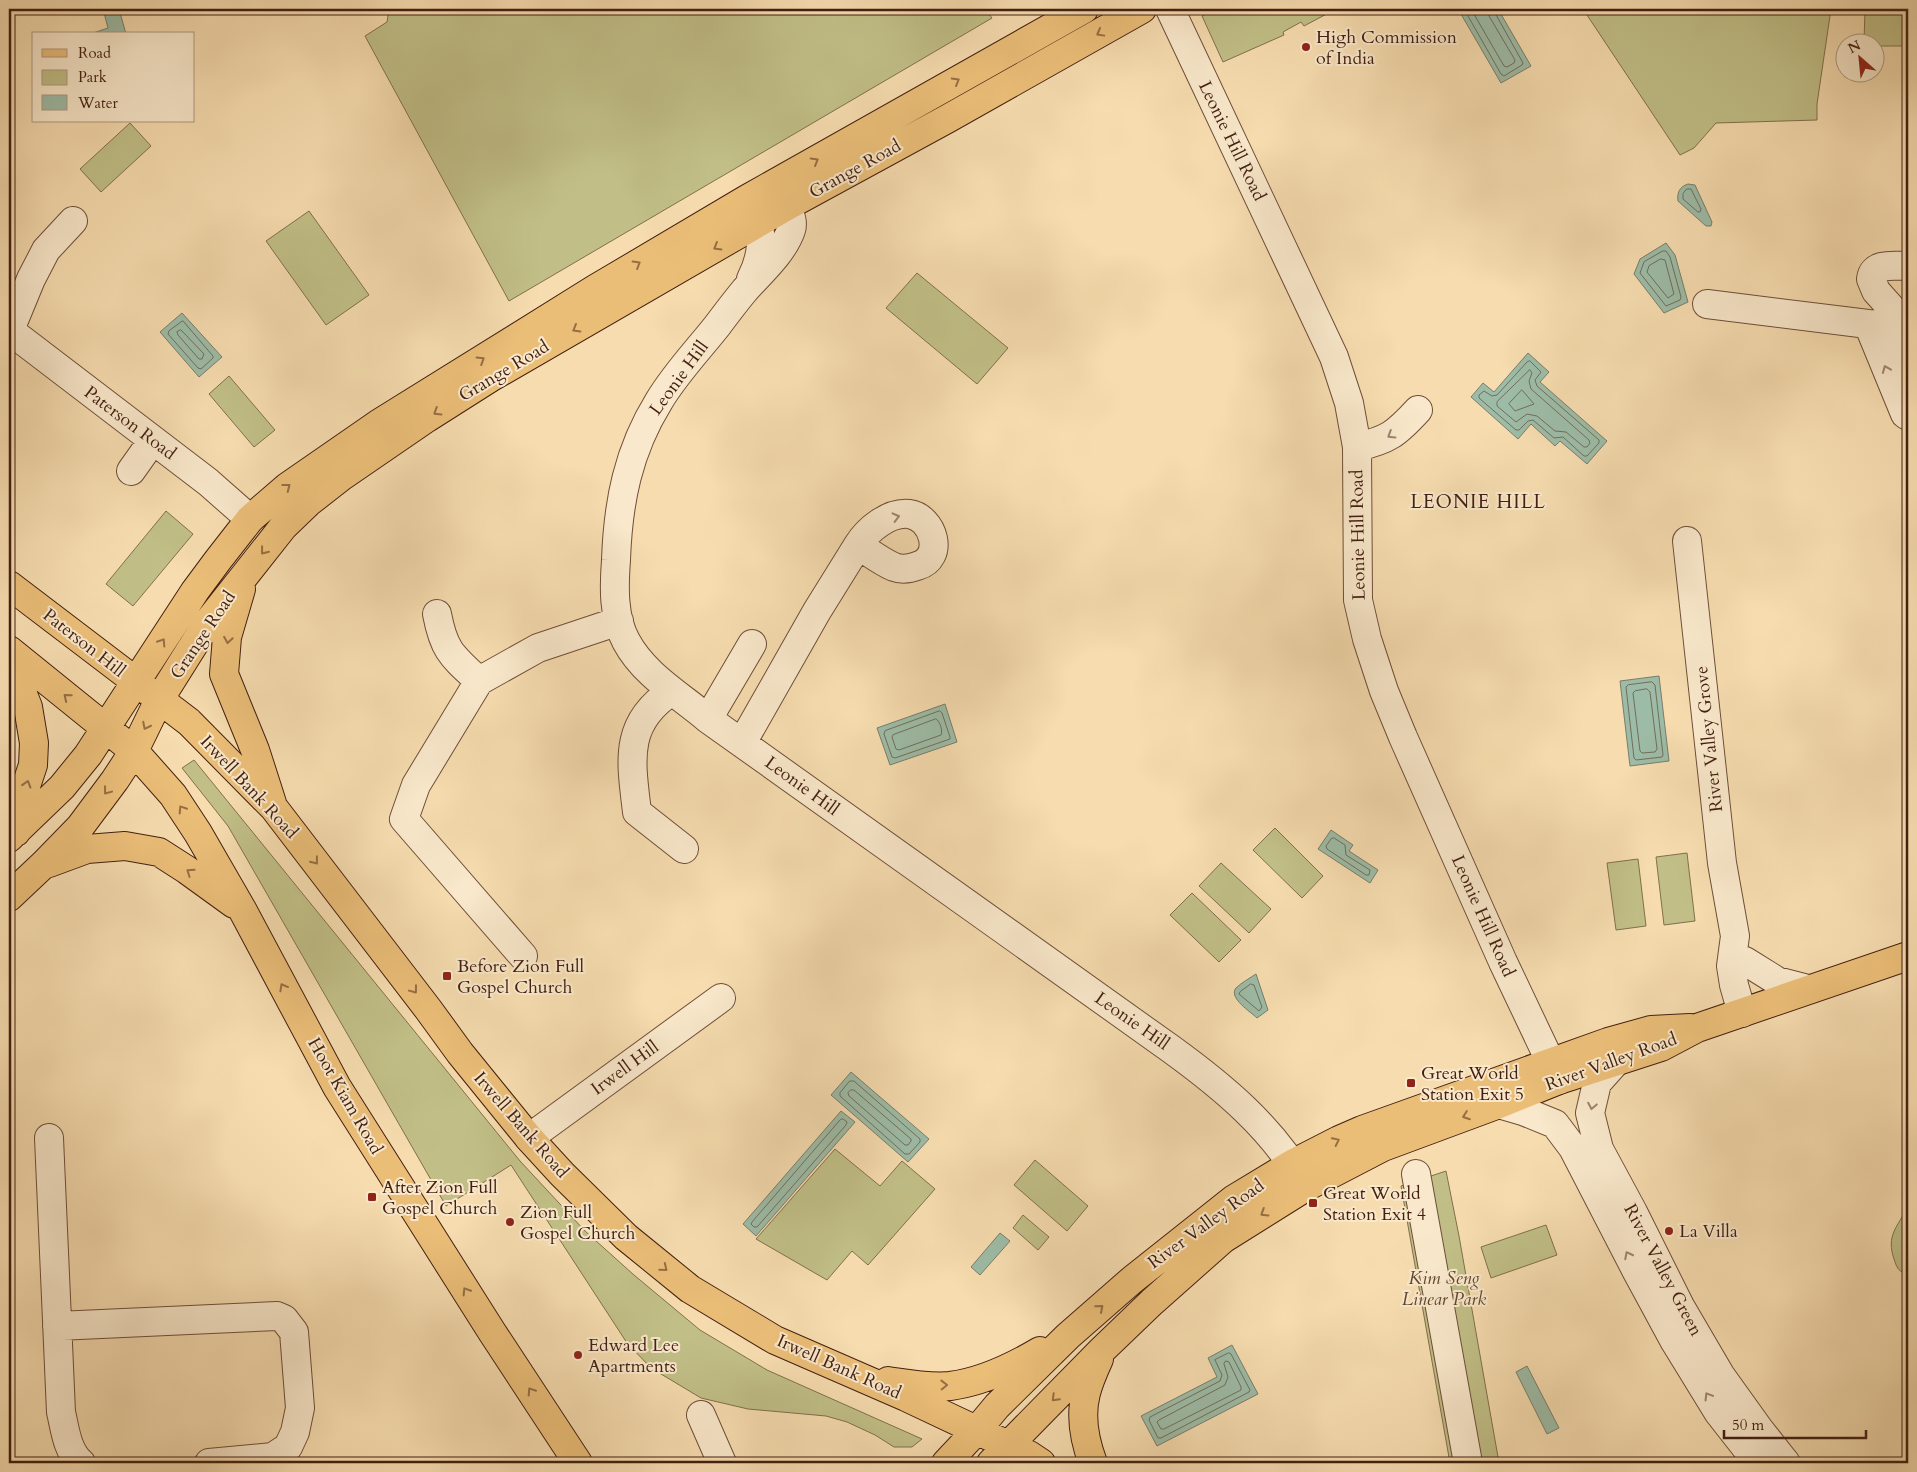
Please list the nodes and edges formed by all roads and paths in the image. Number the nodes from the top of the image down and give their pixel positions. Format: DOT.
graph roads {
  1 [pos="1084,9"];
  2 [pos="1142,9"];
  3 [pos="1170,9"];
  4 [pos="779,196"];
  5 [pos="747,199"];
  6 [pos="73,221"];
  7 [pos="759,223"];
  8 [pos="1908,266"];
  9 [pos="746,289"];
  10 [pos="1707,304"];
  11 [pos="1868,324"];
  12 [pos="1908,327"];
  13 [pos="9,330"];
  14 [pos="1908,358"];
  15 [pos="1418,410"];
  16 [pos="1907,414"];
  17 [pos="153,440"];
  18 [pos="1356,447"];
  19 [pos="131,471"];
  20 [pos="250,519"];
  21 [pos="1687,541"];
  22 [pos="858,544"];
  23 [pos="244,576"];
  24 [pos="9,585"];
  25 [pos="437,614"];
  26 [pos="619,621"];
  27 [pos="752,644"];
  28 [pos="9,650"];
  29 [pos="9,659"];
  30 [pos="479,681"];
  31 [pos="135,682"];
  32 [pos="672,691"];
  33 [pos="159,700"];
  34 [pos="708,719"];
  35 [pos="105,728"];
  36 [pos="742,742"];
  37 [pos="134,751"];
  38 [pos="274,808"];
  39 [pos="12,835"];
  40 [pos="684,849"];
  41 [pos="44,864"];
  42 [pos="9,898"];
  43 [pos="243,911"];
  44 [pos="1735,936"];
  45 [pos="523,956"];
  46 [pos="1908,956"];
  47 [pos="1745,962"];
  48 [pos="1808,989"];
  49 [pos="721,998"];
  50 [pos="1749,1011"];
  51 [pos="1697,1028"];
  52 [pos="1614,1064"];
  53 [pos="1554,1071"];
  54 [pos="1499,1104"];
  55 [pos="49,1138"];
  56 [pos="529,1138"];
  57 [pos="1292,1164"];
  58 [pos="1416,1174"];
  59 [pos="1306,1187"];
  60 [pos="57,1326"];
  61 [pos="1068,1336"];
  62 [pos="1102,1350"];
  63 [pos="861,1377"];
  64 [pos="701,1415"];
  65 [pos="977,1430"];
  66 [pos="999,1454"];
  67 [pos="81,1463"];
  68 [pos="209,1463"];
  69 [pos="578,1463"];
  70 [pos="722,1463"];
  71 [pos="946,1463"];
  72 [pos="1041,1463"];
  73 [pos="1093,1463"];
  74 [pos="1468,1463"];
  75 [pos="1758,1463"];
  76 [pos="1786,1463"];
  4 -- 1 [label="main road, Grange Road, one-way"];
  2 -- 4 [label="main road, Grange Road, one-way"];
  3 -- 18 [label="street, Leonie Hill Road"];
  4 -- 5 [label="main road, Grange Road"];
  4 -- 7 [label="main road, Grange Road"];
  4 -- 9 [label="street, Leonie Hill"];
  5 -- 7 [label="street, Leonie Hill"];
  20 -- 5 [label="main road, Grange Road, one-way"];
  6 -- 13 [label="street"];
  7 -- 9 [label="street, Leonie Hill"];
  7 -- 23 [label="main road, Grange Road, one-way"];
  8 -- 12 [label="street"];
  9 -- 26 [label="street, Leonie Hill"];
  10 -- 11 [label="street"];
  11 -- 14 [label="street"];
  16 -- 11 [label="street, one-way"];
  13 -- 17 [label="street, Paterson Road"];
  15 -- 18 [label="street, one-way"];
  17 -- 19 [label="street"];
  17 -- 20 [label="street, Paterson Road"];
  18 -- 53 [label="street, Leonie Hill Road"];
  31 -- 20 [label="main road, Grange Road, one-way"];
  21 -- 44 [label="street, River Valley Grove"];
  22 -- 36 [label="street"];
  23 -- 33 [label="main road, Grange Road"];
  23 -- 38 [label="main road, one-way"];
  24 -- 31 [label="main road, Paterson Hill"];
  25 -- 30 [label="street"];
  26 -- 30 [label="street"];
  26 -- 32 [label="street, Leonie Hill"];
  27 -- 34 [label="street"];
  35 -- 28 [label="main road, one-way"];
  39 -- 29 [label="main road, one-way"];
  30 -- 45 [label="street"];
  31 -- 33 [label="main road, Paterson Hill"];
  31 -- 35 [label="main road, Grange Road"];
  32 -- 34 [label="street, Leonie Hill"];
  32 -- 40 [label="street"];
  33 -- 37 [label="main road, Grange Road, one-way"];
  33 -- 38 [label="main road, Irwell Bank Road"];
  34 -- 36 [label="street, Leonie Hill"];
  35 -- 37 [label="main road"];
  35 -- 39 [label="main road, Grange Road"];
  36 -- 57 [label="street, Leonie Hill"];
  37 -- 41 [label="main road, Grange Road, one-way"];
  43 -- 37 [label="main road, Hoot Kiam Road, one-way"];
  38 -- 56 [label="main road, Irwell Bank Road, one-way"];
  41 -- 42 [label="main road, Grange Road"];
  43 -- 41 [label="main road, one-way"];
  69 -- 43 [label="main road, Hoot Kiam Road, one-way"];
  44 -- 47 [label="street, River Valley Grove"];
  44 -- 50 [label="street, River Valley Grove"];
  46 -- 48 [label="main road, River Valley Road"];
  47 -- 48 [label="street"];
  47 -- 50 [label="street, River Valley Grove"];
  48 -- 50 [label="main road, River Valley Road"];
  49 -- 56 [label="street, Irwell Hill"];
  50 -- 51 [label="main road, River Valley Road"];
  51 -- 52 [label="main road, River Valley Road"];
  51 -- 53 [label="main road, River Valley Road"];
  52 -- 53 [label="main road, River Valley Road"];
  52 -- 76 [label="street, River Valley Green, one-way"];
  53 -- 54 [label="main road, River Valley Road"];
  57 -- 53 [label="main road, River Valley Road, one-way"];
  54 -- 59 [label="main road, River Valley Road, one-way"];
  75 -- 54 [label="street, River Valley Green, one-way"];
  55 -- 60 [label="street"];
  56 -- 63 [label="main road, Irwell Bank Road, one-way"];
  57 -- 59 [label="street, Leonie Hill"];
  61 -- 57 [label="main road, River Valley Road, one-way"];
  58 -- 74 [label="street"];
  59 -- 62 [label="main road, River Valley Road, one-way"];
  60 -- 67 [label="street"];
  60 -- 68 [label="street"];
  63 -- 61 [label="main road, one-way"];
  61 -- 65 [label="main road, River Valley Road"];
  62 -- 66 [label="main road, River Valley Road, one-way"];
  62 -- 73 [label="main road"];
  63 -- 65 [label="main road, Irwell Bank Road"];
  64 -- 70 [label="street"];
  65 -- 66 [label="main road, Irwell Bank Road"];
  65 -- 71 [label="main road, River Valley Road"];
  66 -- 72 [label="main road, Irwell Bank Road"];
}
